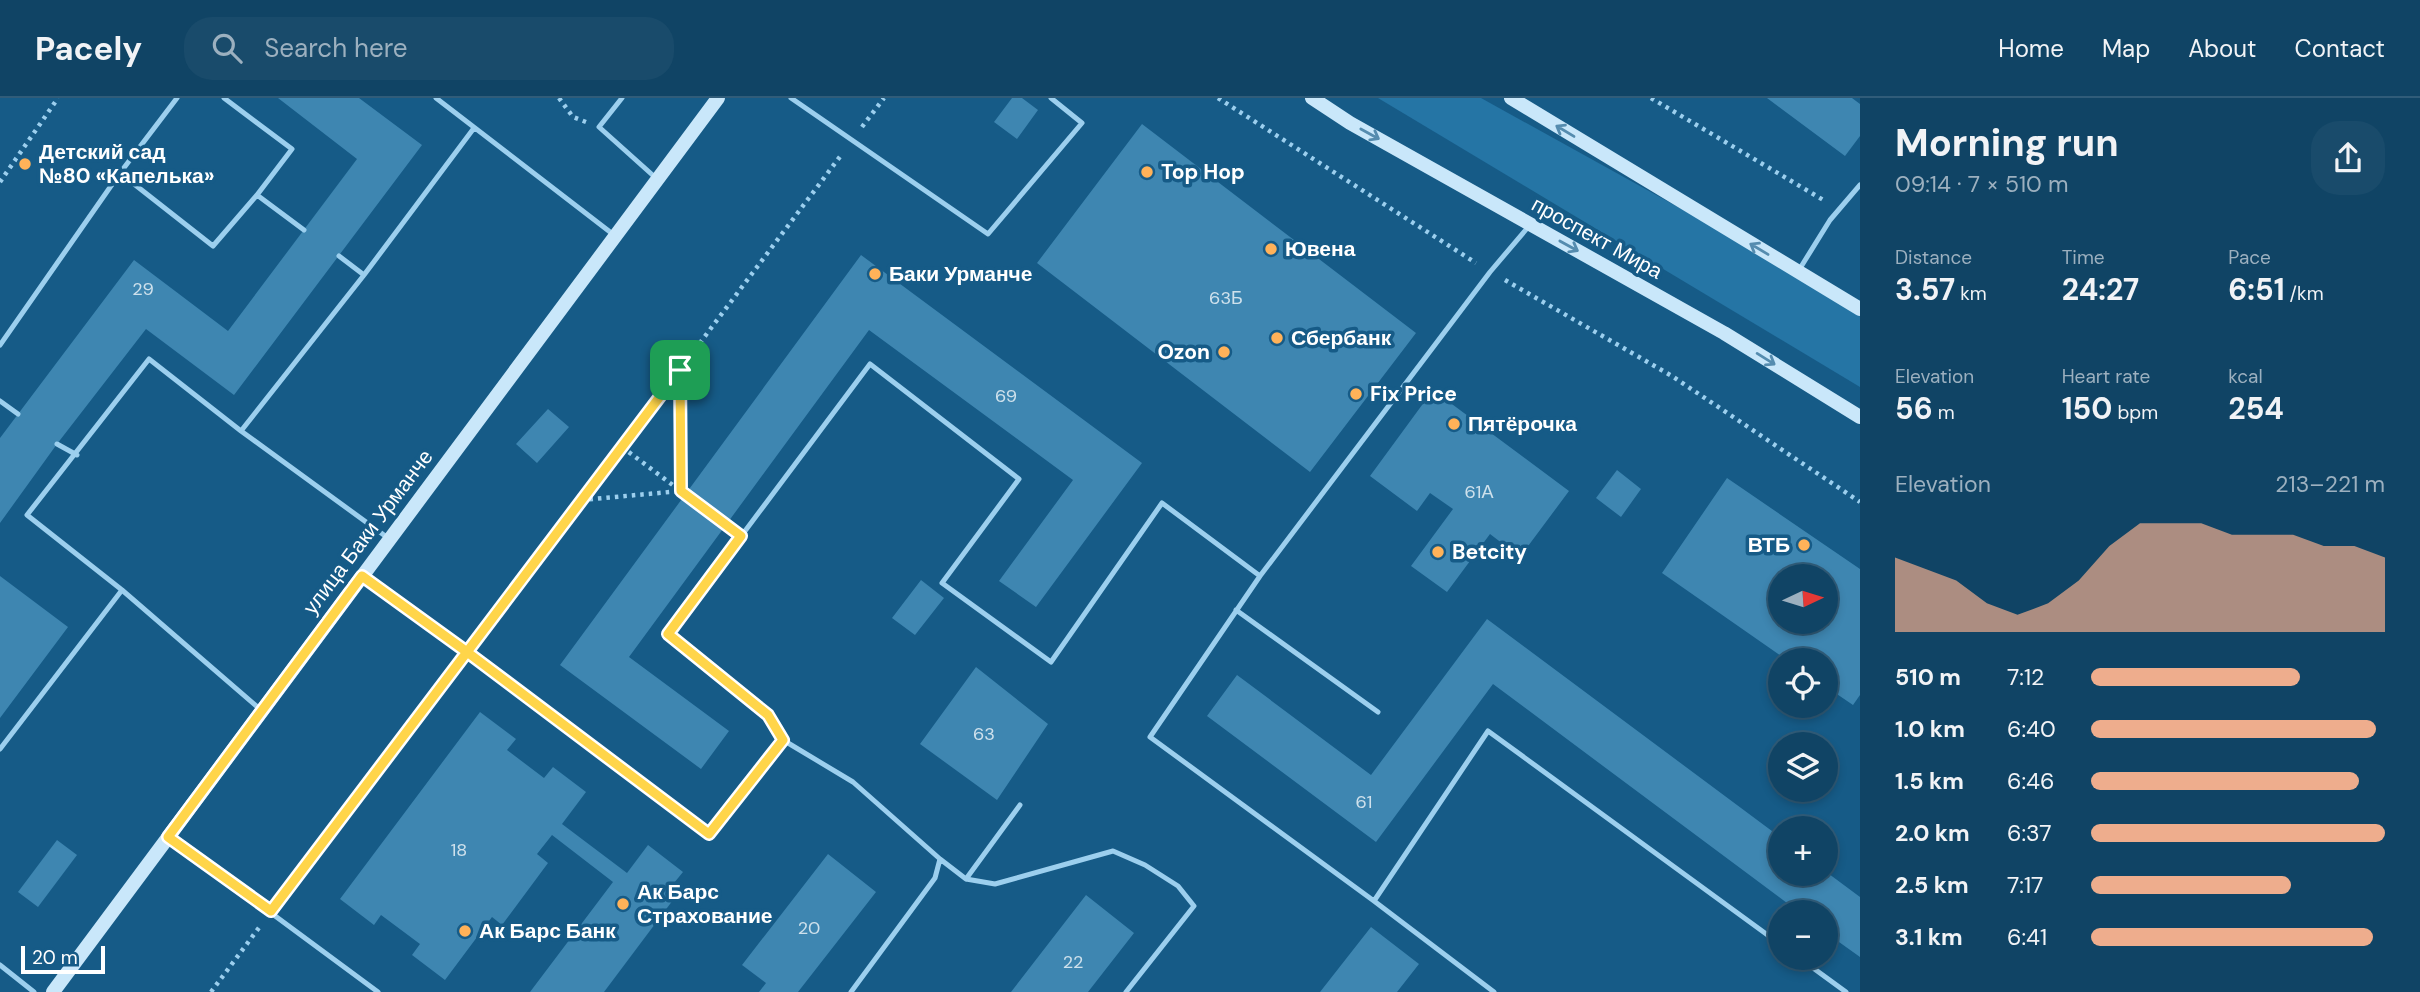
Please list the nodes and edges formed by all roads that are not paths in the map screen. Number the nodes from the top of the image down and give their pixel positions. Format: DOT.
graph roads {
  1 [pos="177,98"];
  2 [pos="224,98"];
  3 [pos="436,98"];
  4 [pos="622,98"];
  5 [pos="718,98"];
  6 [pos="791,98"];
  7 [pos="1052,98"];
  8 [pos="1312,98"];
  9 [pos="1511,98"];
  10 [pos="474,128"];
  11 [pos="120,173"];
  12 [pos="657,179"];
  13 [pos="1860,185"];
  14 [pos="257,195"];
  15 [pos="1531,224"];
  16 [pos="304,230"];
  17 [pos="615,236"];
  18 [pos="339,256"];
  19 [pos="1797,273"];
  20 [pos="364,275"];
  21 [pos="1860,309"];
  22 [pos="0,345"];
  23 [pos="0,401"];
  24 [pos="18,414"];
  25 [pos="1860,417"];
  26 [pos="241,431"];
  27 [pos="57,444"];
  28 [pos="77,455"];
  29 [pos="390,539"];
  30 [pos="362,576"];
  31 [pos="1260,576"];
  32 [pos="122,590"];
  33 [pos="1236,610"];
  34 [pos="262,711"];
  35 [pos="1378,712"];
  36 [pos="783,740"];
  37 [pos="0,749"];
  38 [pos="1020,805"];
  39 [pos="168,837"];
  40 [pos="940,859"];
  41 [pos="966,879"];
  42 [pos="1374,901"];
  43 [pos="1768,935"];
  44 [pos="0,965"];
  45 [pos="1816,970"];
  46 [pos="1485,985"];
  47 [pos="34,992"];
  48 [pos="53,992"];
  49 [pos="378,992"];
  50 [pos="851,992"];
  51 [pos="1126,992"];
  52 [pos="1480,992"];
  53 [pos="1494,992"];
  54 [pos="1846,992"];
  1 -- 11 [label="lane"];
  2 -- 14 [label="lane"];
  3 -- 10 [label="lane"];
  4 -- 12 [label="lane"];
  5 -- 12 [label="street, улица Баки Урманче"];
  6 -- 7 [label="lane"];
  8 -- 15 [label="street, проспект Мира, one-way"];
  19 -- 9 [label="street, one-way"];
  10 -- 17 [label="lane"];
  10 -- 20 [label="lane"];
  11 -- 14 [label="lane"];
  11 -- 22 [label="lane"];
  12 -- 17 [label="street, улица Баки Урманче"];
  13 -- 19 [label="lane"];
  14 -- 16 [label="lane"];
  15 -- 25 [label="street, проспект Мира, one-way"];
  15 -- 31 [label="lane"];
  17 -- 29 [label="street, улица Баки Урманче"];
  18 -- 20 [label="lane"];
  19 -- 21 [label="street"];
  20 -- 26 [label="lane"];
  23 -- 24 [label="lane"];
  26 -- 28 [label="lane"];
  26 -- 29 [label="lane"];
  27 -- 28 [label="lane"];
  28 -- 32 [label="lane"];
  29 -- 30 [label="street, улица Баки Урманче"];
  30 -- 34 [label="street, улица Баки Урманче"];
  30 -- 36 [label="lane"];
  31 -- 33 [label="lane"];
  31 -- 36 [label="lane"];
  32 -- 34 [label="lane"];
  32 -- 37 [label="lane"];
  33 -- 35 [label="lane"];
  33 -- 42 [label="lane"];
  34 -- 39 [label="street, улица Баки Урманче"];
  36 -- 40 [label="lane"];
  38 -- 41 [label="lane"];
  39 -- 48 [label="street, улица Баки Урманче"];
  39 -- 49 [label="lane"];
  40 -- 41 [label="lane"];
  40 -- 50 [label="lane"];
  41 -- 51 [label="lane"];
  42 -- 43 [label="lane"];
  42 -- 46 [label="lane"];
  44 -- 47 [label="lane"];
  45 -- 54 [label="lane"];
  46 -- 52 [label="lane"];
  46 -- 53 [label="lane"];
}
